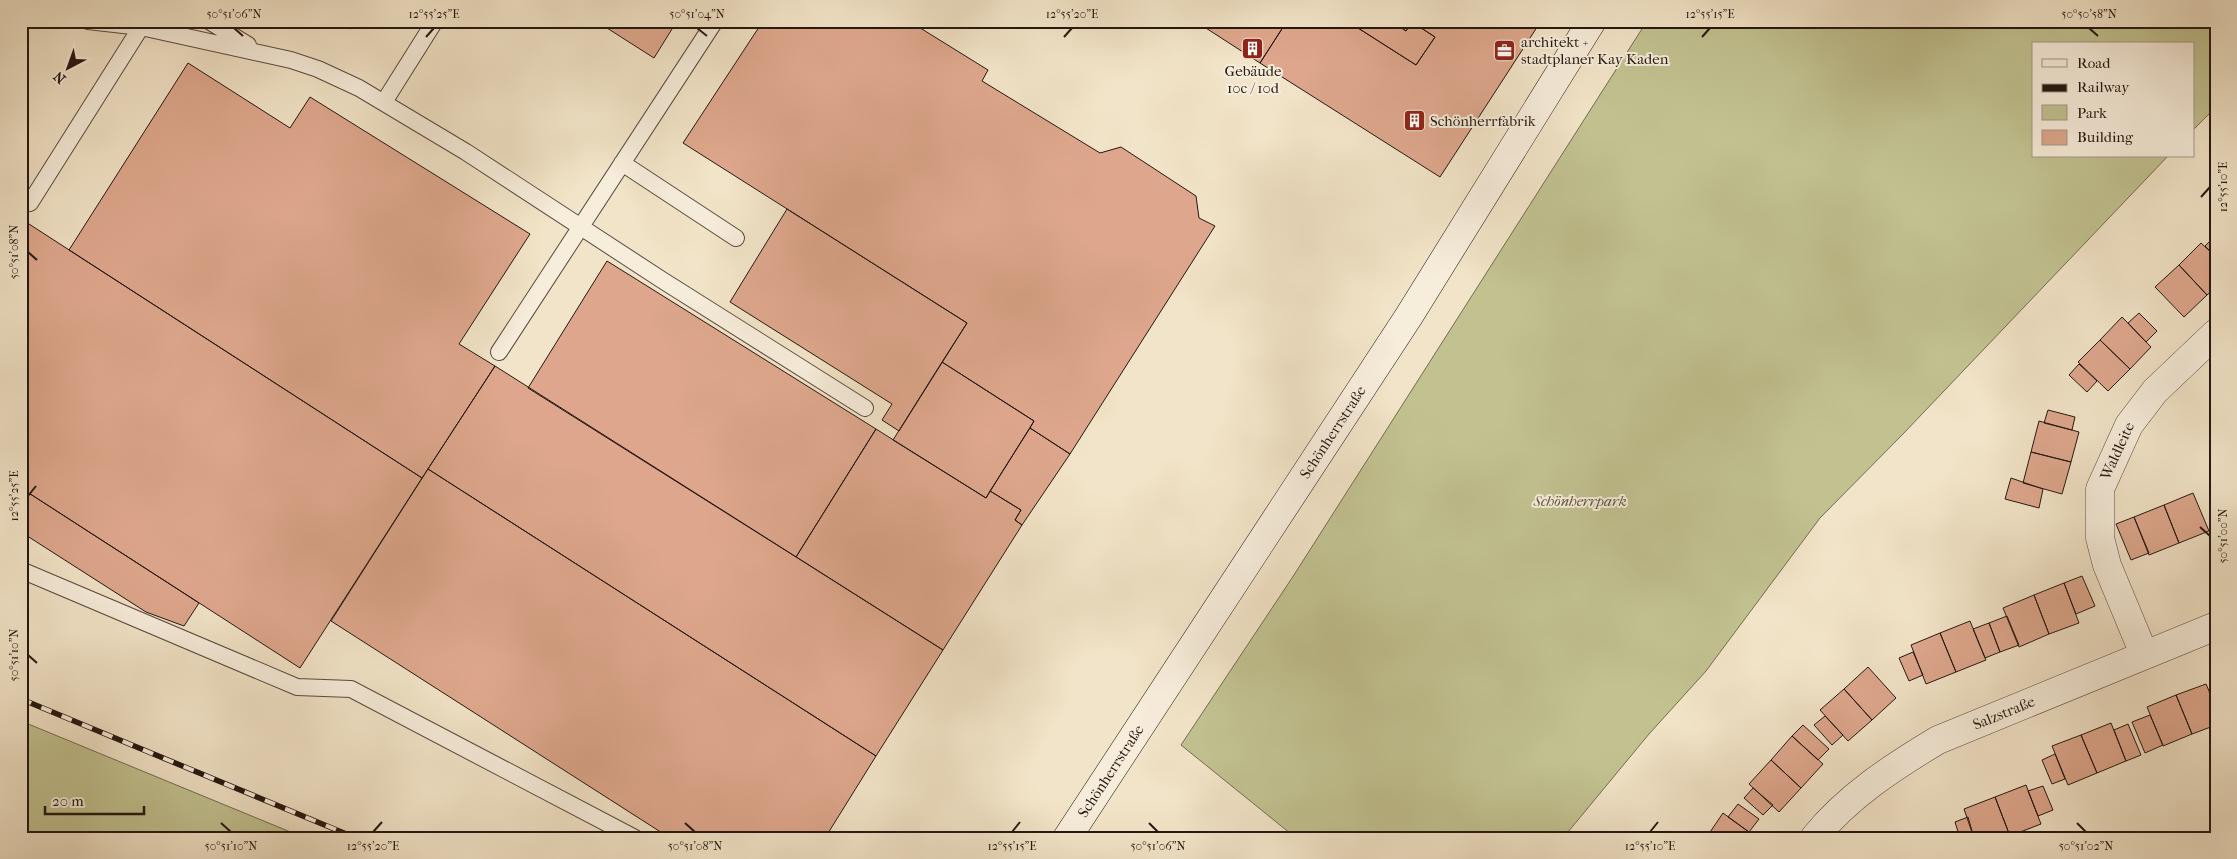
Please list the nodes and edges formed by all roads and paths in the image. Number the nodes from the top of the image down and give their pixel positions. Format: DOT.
graph roads {
  1 [pos="88,21"];
  2 [pos="209,21"];
  3 [pos="435,21"];
  4 [pos="715,21"];
  5 [pos="1592,21"];
  6 [pos="141,27"];
  7 [pos="258,52"];
  8 [pos="384,102"];
  9 [pos="622,164"];
  10 [pos="21,198"];
  11 [pos="580,227"];
  12 [pos="736,238"];
  13 [pos="2216,333"];
  14 [pos="498,352"];
  15 [pos="865,408"];
  16 [pos="21,570"];
  17 [pos="2216,626"];
  18 [pos="2144,654"];
  19 [pos="636,838"];
  20 [pos="1067,838"];
  21 [pos="1814,838"];
  1 -- 6 [label="lane"];
  2 -- 7 [label="lane"];
  3 -- 8 [label="lane"];
  4 -- 9 [label="lane"];
  5 -- 20 [label="main road, Schönherrstraße"];
  6 -- 7 [label="lane"];
  6 -- 10 [label="lane"];
  7 -- 8 [label="lane"];
  8 -- 11 [label="lane"];
  9 -- 11 [label="lane"];
  9 -- 12 [label="lane"];
  11 -- 14 [label="lane"];
  11 -- 15 [label="lane"];
  13 -- 18 [label="main road, Waldleite"];
  16 -- 19 [label="lane"];
  17 -- 18 [label="main road, Salzstraße"];
  18 -- 21 [label="main road, Salzstraße"];
}
